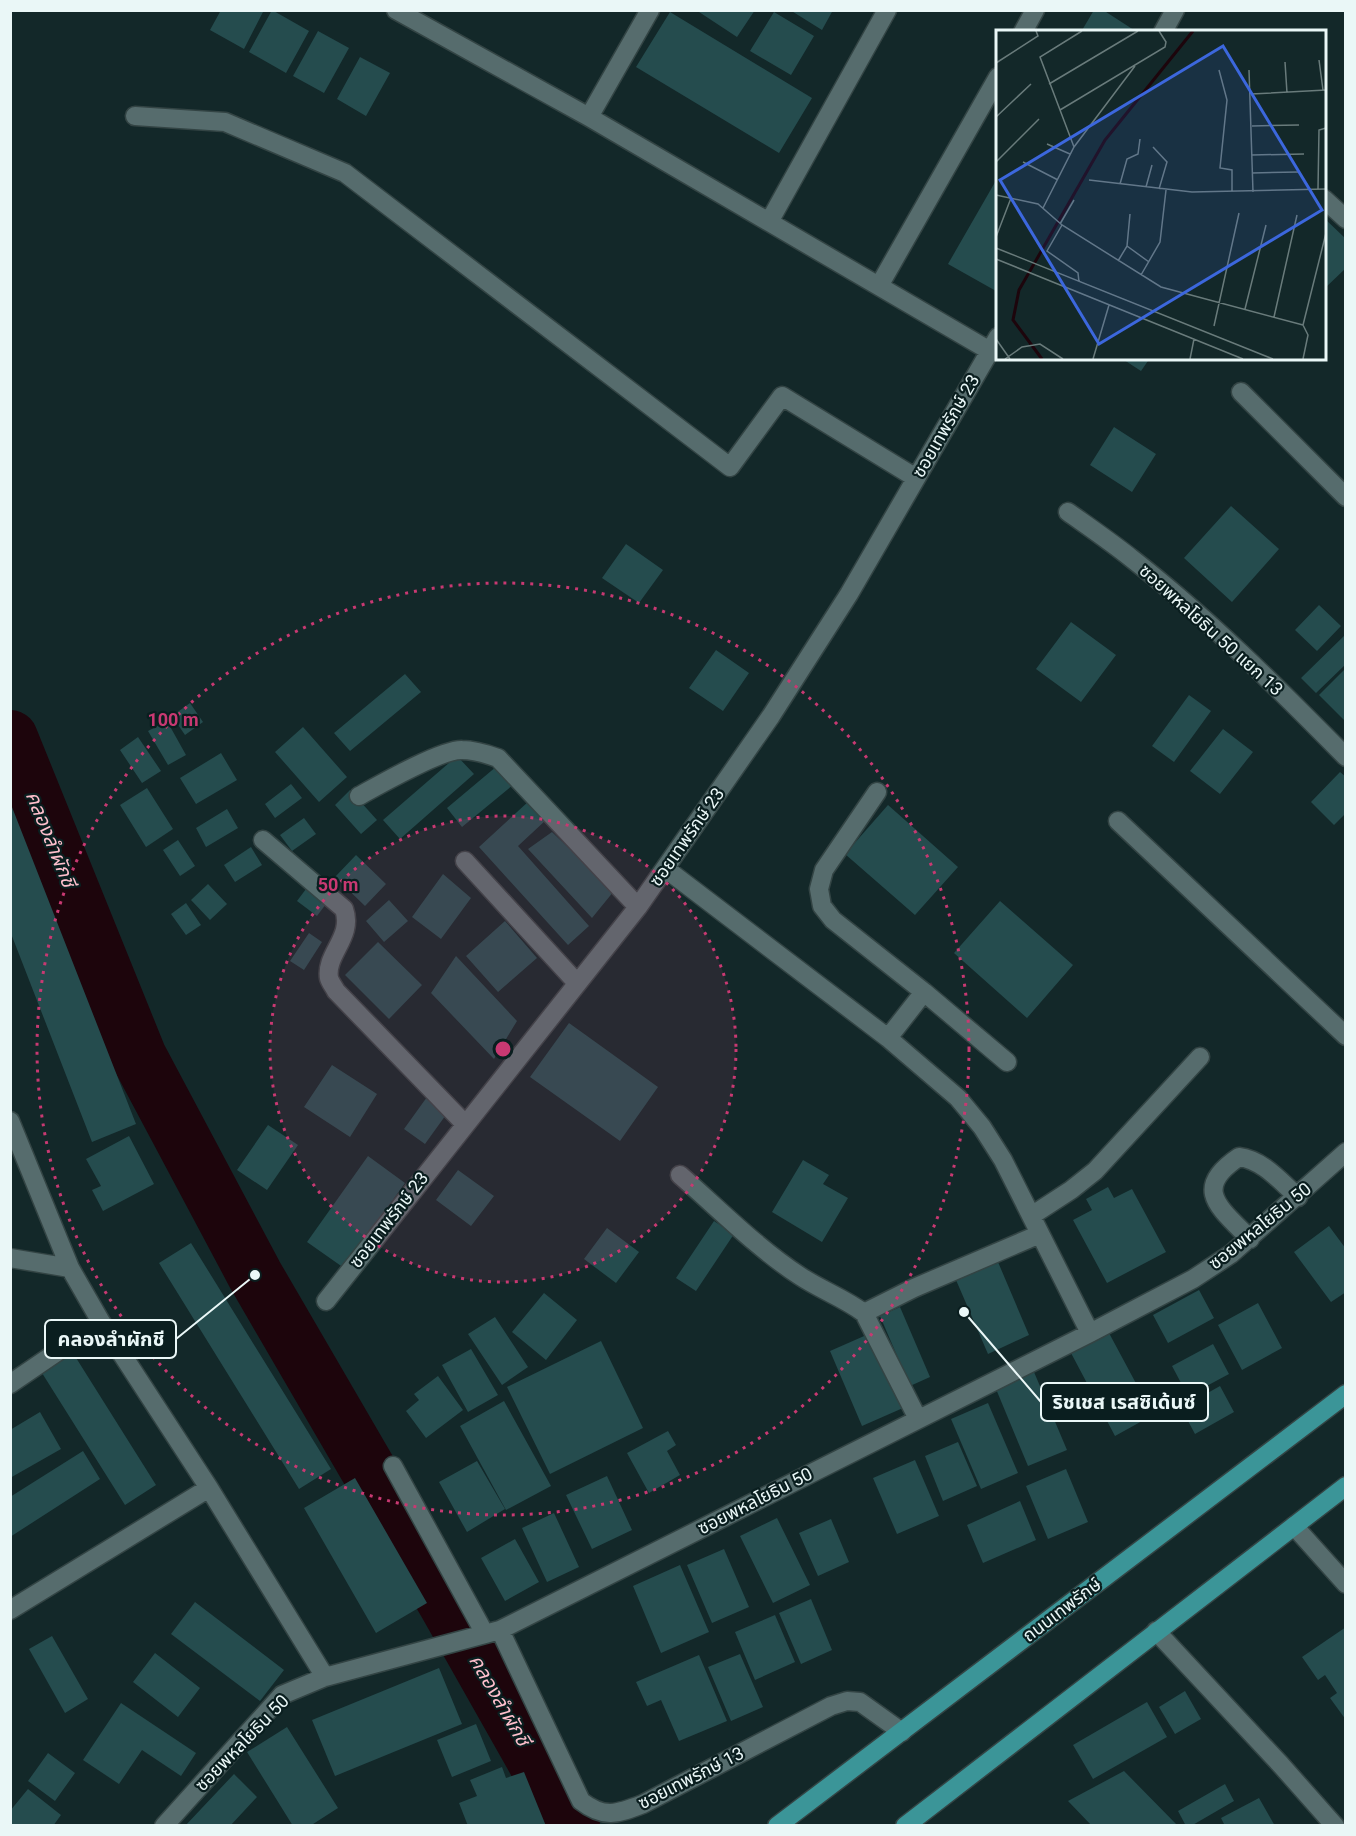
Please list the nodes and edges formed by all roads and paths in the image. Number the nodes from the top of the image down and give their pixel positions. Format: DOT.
graph roads {
  1 [pos="396,10"];
  2 [pos="650,10"];
  3 [pos="887,10"];
  4 [pos="1035,10"];
  5 [pos="1175,10"];
  6 [pos="1024,30"];
  7 [pos="1164,30"];
  8 [pos="996,81"];
  9 [pos="135,116"];
  10 [pos="589,117"];
  11 [pos="1326,201"];
  12 [pos="1346,219"];
  13 [pos="769,222"];
  14 [pos="879,286"];
  15 [pos="994,344"];
  16 [pos="1241,392"];
  17 [pos="916,478"];
  18 [pos="1346,497"];
  19 [pos="1068,512"];
  20 [pos="1346,757"];
  21 [pos="877,792"];
  22 [pos="359,796"];
  23 [pos="1118,821"];
  24 [pos="263,840"];
  25 [pos="465,861"];
  26 [pos="666,869"];
  27 [pos="638,907"];
  28 [pos="577,983"];
  29 [pos="924,992"];
  30 [pos="1346,1036"];
  31 [pos="888,1038"];
  32 [pos="1200,1057"];
  33 [pos="1007,1062"];
  34 [pos="10,1121"];
  35 [pos="465,1124"];
  36 [pos="1346,1152"];
  37 [pos="681,1174"];
  38 [pos="1298,1197"];
  39 [pos="1031,1216"];
  40 [pos="1040,1234"];
  41 [pos="1250,1239"];
  42 [pos="10,1258"];
  43 [pos="70,1268"];
  44 [pos="326,1301"];
  45 [pos="864,1313"];
  46 [pos="101,1322"];
  47 [pos="1090,1332"];
  48 [pos="10,1384"];
  49 [pos="1346,1394"];
  50 [pos="918,1419"];
  51 [pos="393,1466"];
  52 [pos="1346,1486"];
  53 [pos="209,1488"];
  54 [pos="1294,1526"];
  55 [pos="1346,1584"];
  56 [pos="10,1610"];
  57 [pos="1156,1631"];
  58 [pos="487,1633"];
  59 [pos="325,1677"];
  60 [pos="902,1732"];
  61 [pos="164,1826"];
  62 [pos="777,1826"];
  63 [pos="905,1826"];
  64 [pos="1335,1826"];
  1 -- 10 [label="street"];
  2 -- 10 [label="street"];
  3 -- 13 [label="street"];
  4 -- 6 [label="street"];
  5 -- 7 [label="street"];
  8 -- 14 [label="street"];
  9 -- 17 [label="street"];
  10 -- 13 [label="street"];
  11 -- 12 [label="street"];
  13 -- 14 [label="street"];
  14 -- 15 [label="street"];
  15 -- 17 [label="street, ซอยเทพรักษ์ 23"];
  16 -- 18 [label="street"];
  17 -- 26 [label="street, ซอยเทพรักษ์ 23"];
  19 -- 20 [label="street, ซอยพหลโยธิน 50 แยก 13"];
  21 -- 29 [label="street"];
  22 -- 27 [label="street"];
  23 -- 30 [label="street"];
  24 -- 35 [label="street"];
  25 -- 28 [label="street"];
  26 -- 27 [label="street, ซอยเทพรักษ์ 23"];
  26 -- 31 [label="street"];
  27 -- 28 [label="street, ซอยเทพรักษ์ 23"];
  28 -- 35 [label="street, ซอยเทพรักษ์ 23"];
  29 -- 31 [label="street"];
  29 -- 33 [label="street"];
  31 -- 39 [label="street"];
  32 -- 39 [label="street"];
  34 -- 43 [label="street"];
  35 -- 44 [label="street, ซอยเทพรักษ์ 23"];
  36 -- 38 [label="street, ซอยพหลโยธิน 50"];
  37 -- 45 [label="street"];
  38 -- 41 [label="street, ซอยพหลโยธิน 50"];
  38 -- 41 [label="street"];
  39 -- 40 [label="street"];
  40 -- 45 [label="street"];
  40 -- 47 [label="street"];
  41 -- 47 [label="street, ซอยพหลโยธิน 50"];
  42 -- 43 [label="street"];
  43 -- 46 [label="street"];
  45 -- 50 [label="street"];
  46 -- 48 [label="street"];
  46 -- 53 [label="street"];
  47 -- 50 [label="street, ซอยพหลโยธิน 50"];
  49 -- 60 [label="main road, ถนนเทพรักษ์"];
  50 -- 58 [label="street, ซอยพหลโยธิน 50"];
  51 -- 58 [label="street, ซอยเทพรักษ์ 13"];
  52 -- 54 [label="main road"];
  53 -- 56 [label="street"];
  53 -- 59 [label="street"];
  54 -- 55 [label="street"];
  54 -- 57 [label="main road"];
  57 -- 63 [label="main road"];
  57 -- 64 [label="street"];
  58 -- 59 [label="street, ซอยพหลโยธิน 50"];
  58 -- 60 [label="street, ซอยเทพรักษ์ 13"];
  59 -- 61 [label="street, ซอยพหลโยธิน 50"];
  60 -- 62 [label="main road, ถนนเทพรักษ์"];
}
